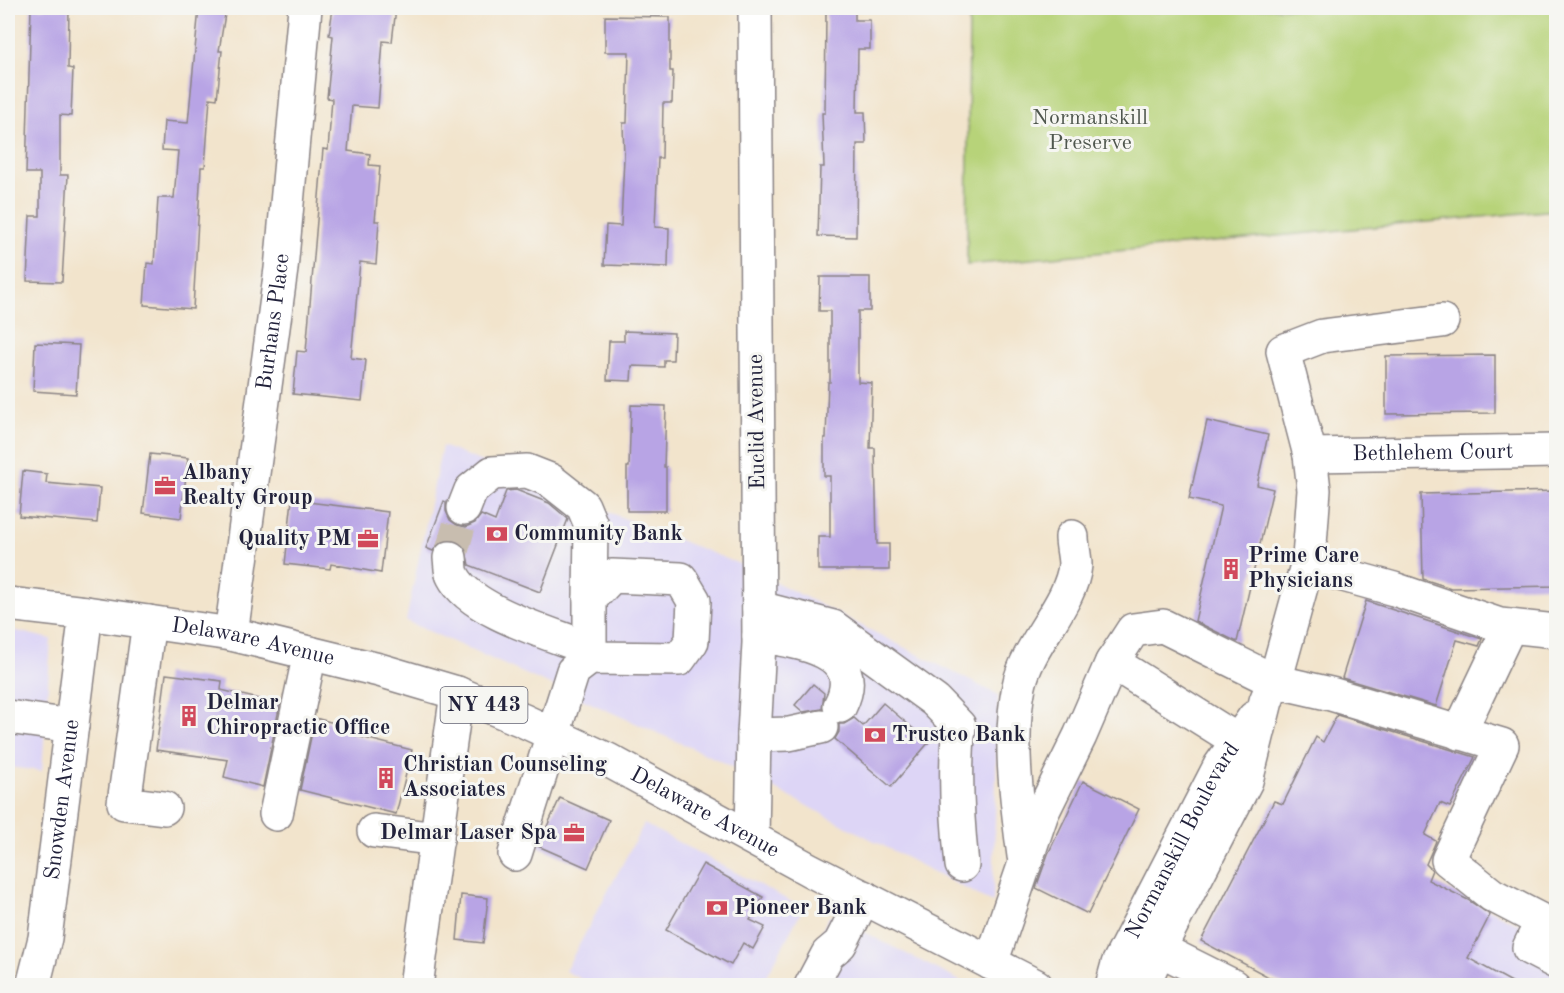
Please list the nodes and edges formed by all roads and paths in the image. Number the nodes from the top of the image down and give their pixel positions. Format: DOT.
graph roads {
  1 [pos="305,8"];
  2 [pos="754,8"];
  3 [pos="1442,321"];
  4 [pos="1557,451"];
  5 [pos="1310,455"];
  6 [pos="464,508"];
  7 [pos="1071,537"];
  8 [pos="450,558"];
  9 [pos="1307,565"];
  10 [pos="590,599"];
  11 [pos="8,604"];
  12 [pos="86,613"];
  13 [pos="149,622"];
  14 [pos="759,622"];
  15 [pos="1505,625"];
  16 [pos="1557,631"];
  17 [pos="231,634"];
  18 [pos="310,653"];
  19 [pos="590,653"];
  20 [pos="1112,662"];
  21 [pos="1270,691"];
  22 [pos="457,693"];
  23 [pos="8,717"];
  24 [pos="72,726"];
  25 [pos="1459,733"];
  26 [pos="554,735"];
  27 [pos="754,735"];
  28 [pos="1238,741"];
  29 [pos="164,808"];
  30 [pos="276,814"];
  31 [pos="374,831"];
  32 [pos="752,836"];
  33 [pos="437,839"];
  34 [pos="515,854"];
  35 [pos="1025,864"];
  36 [pos="962,865"];
  37 [pos="864,897"];
  38 [pos="1159,949"];
  39 [pos="1557,962"];
  40 [pos="991,963"];
  41 [pos="33,986"];
  42 [pos="416,986"];
  43 [pos="811,986"];
  44 [pos="1036,986"];
  45 [pos="1112,986"];
  46 [pos="1141,986"];
  47 [pos="1233,986"];
  1 -- 17 [label="street, Burhans Place"];
  2 -- 14 [label="street, Euclid Avenue"];
  3 -- 5 [label="street, Normanskill Boulevard"];
  4 -- 5 [label="street, Bethlehem Court"];
  5 -- 9 [label="street, Normanskill Boulevard"];
  6 -- 10 [label="street"];
  7 -- 35 [label="street"];
  8 -- 19 [label="street"];
  9 -- 15 [label="street"];
  9 -- 21 [label="street, Normanskill Boulevard"];
  10 -- 19 [label="street"];
  10 -- 19 [label="street"];
  11 -- 12 [label="street, Delaware Avenue / NY 443"];
  12 -- 13 [label="street, Delaware Avenue / NY 443"];
  12 -- 24 [label="street, Snowden Avenue"];
  13 -- 17 [label="street, Delaware Avenue / NY 443"];
  13 -- 29 [label="street"];
  14 -- 27 [label="street, Euclid Avenue"];
  14 -- 27 [label="street"];
  14 -- 36 [label="street"];
  15 -- 16 [label="street"];
  15 -- 25 [label="street"];
  17 -- 18 [label="street, Delaware Avenue / NY 443"];
  18 -- 22 [label="street, Delaware Avenue / NY 443"];
  18 -- 30 [label="street"];
  19 -- 26 [label="street"];
  20 -- 21 [label="street"];
  20 -- 28 [label="street"];
  20 -- 35 [label="street"];
  21 -- 25 [label="street"];
  21 -- 28 [label="street, Normanskill Boulevard"];
  21 -- 38 [label="street, Normanskill Boulevard"];
  22 -- 26 [label="street, Delaware Avenue / NY 443"];
  22 -- 33 [label="street"];
  23 -- 24 [label="street"];
  24 -- 41 [label="street, Snowden Avenue"];
  25 -- 39 [label="street"];
  26 -- 32 [label="street, Delaware Avenue / NY 443"];
  26 -- 34 [label="street"];
  27 -- 32 [label="street, Euclid Avenue"];
  28 -- 45 [label="street, Normanskill Boulevard"];
  31 -- 33 [label="street"];
  32 -- 37 [label="street, Delaware Avenue / NY 443"];
  33 -- 42 [label="street"];
  35 -- 40 [label="street"];
  37 -- 40 [label="street, Delaware Avenue / NY 443"];
  37 -- 43 [label="street"];
  38 -- 46 [label="street, Normanskill Boulevard"];
  38 -- 47 [label="street"];
  40 -- 44 [label="street, Delaware Avenue / NY 443"];
}
